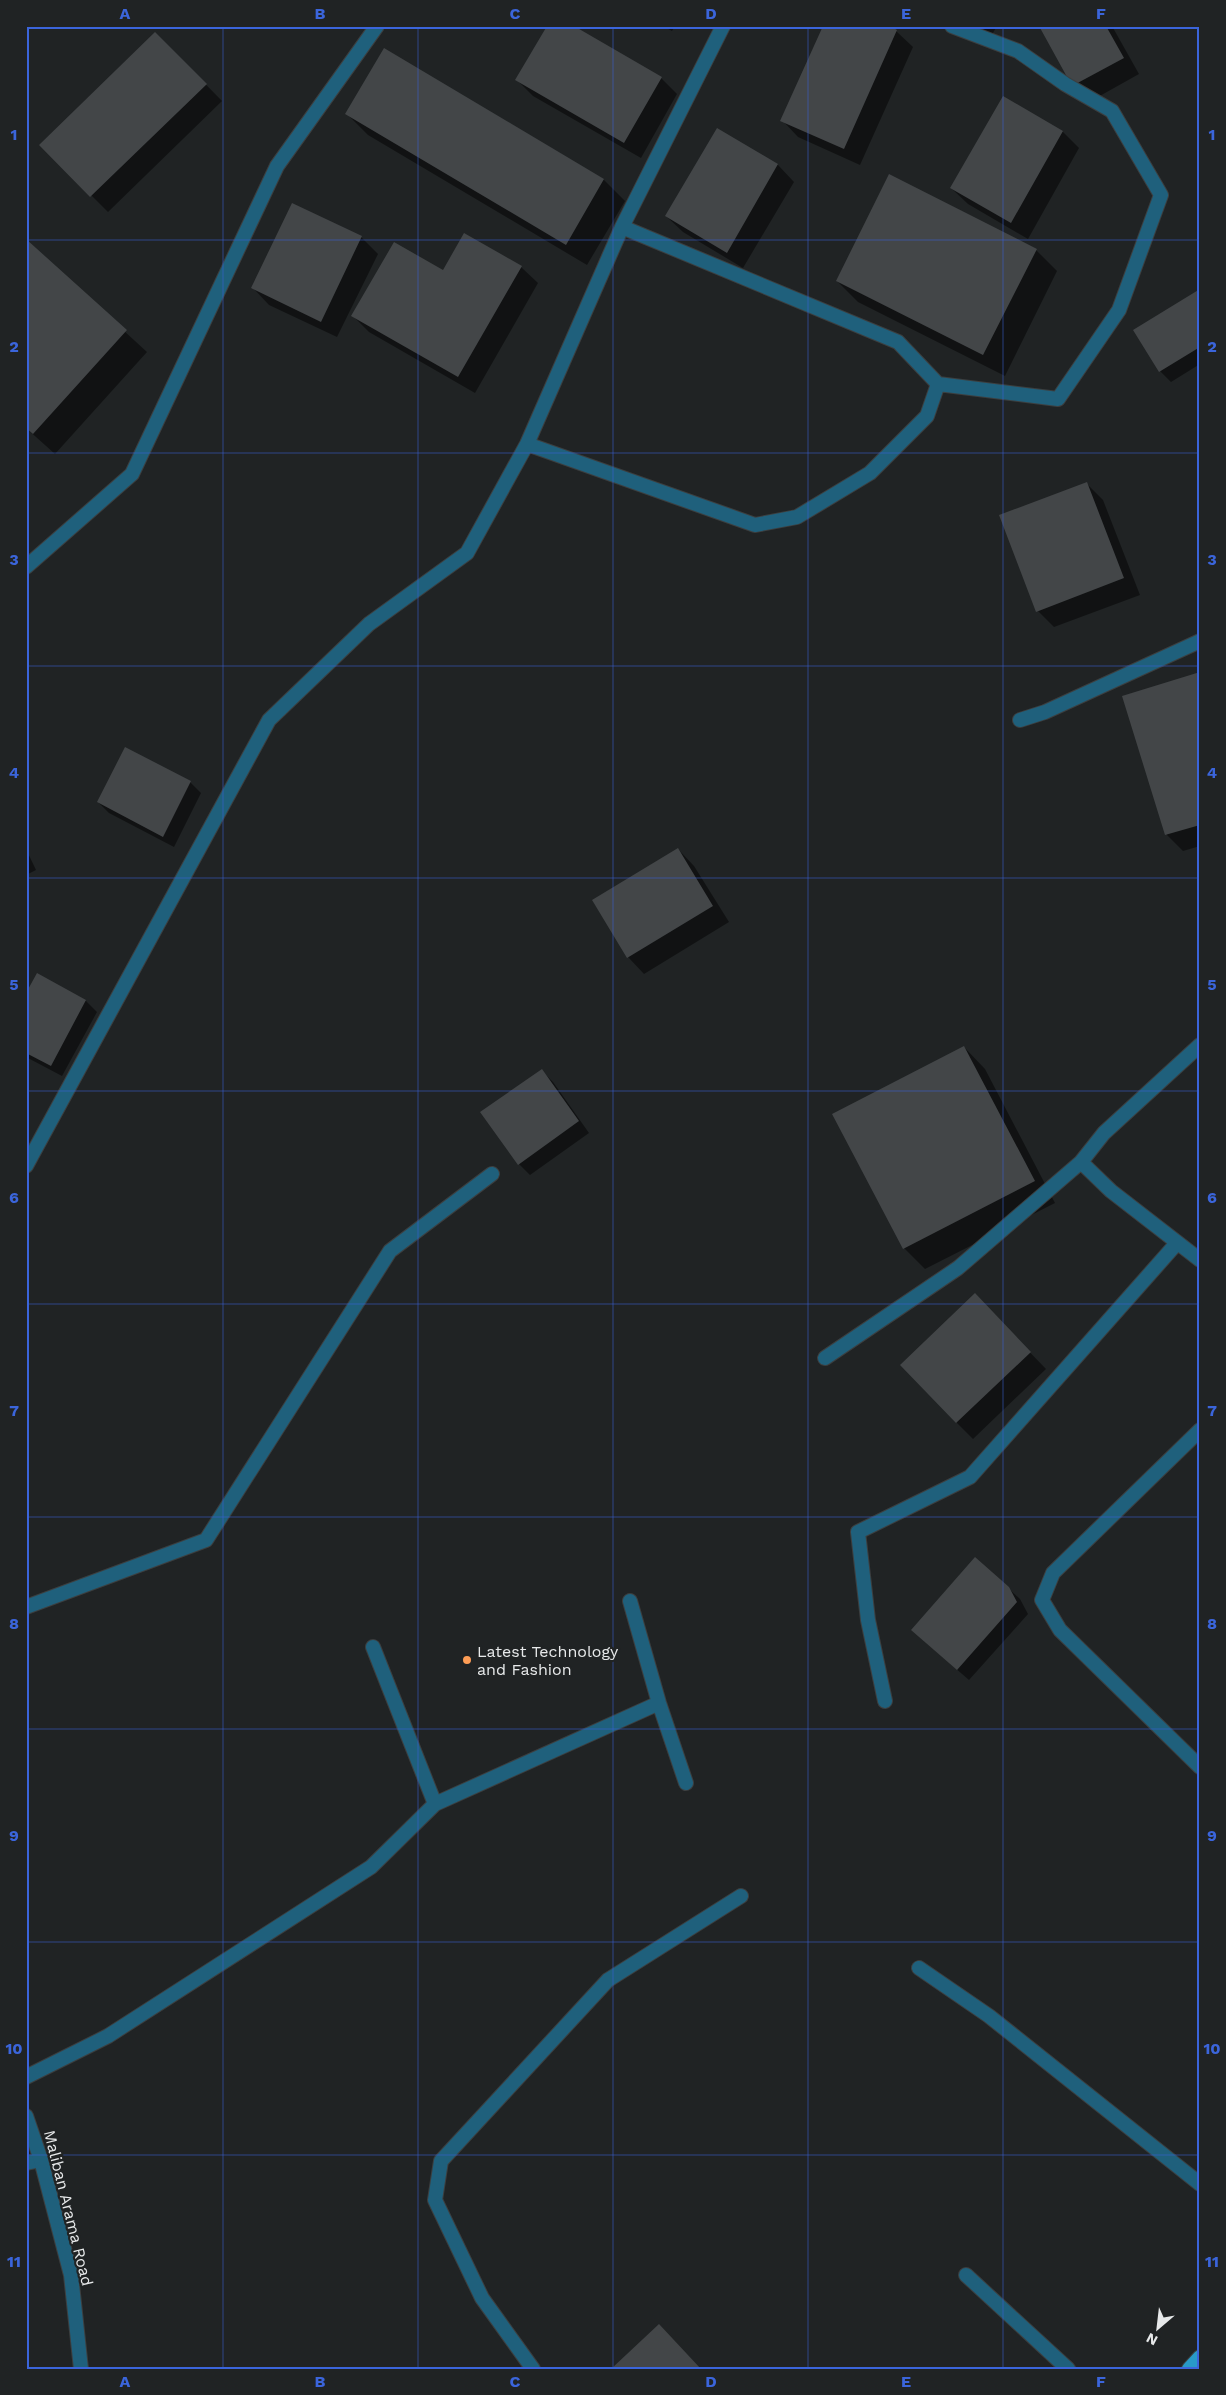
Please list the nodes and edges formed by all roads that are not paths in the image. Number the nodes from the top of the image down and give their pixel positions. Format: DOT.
graph roads {
  1 [pos="377,26"];
  2 [pos="724,26"];
  3 [pos="952,26"];
  4 [pos="622,226"];
  5 [pos="938,384"];
  6 [pos="526,444"];
  7 [pos="26,567"];
  8 [pos="1200,641"];
  9 [pos="1020,720"];
  10 [pos="1200,1045"];
  11 [pos="1081,1162"];
  12 [pos="26,1166"];
  13 [pos="492,1174"];
  14 [pos="1177,1243"];
  15 [pos="1200,1260"];
  16 [pos="826,1358"];
  17 [pos="1200,1430"];
  18 [pos="630,1601"];
  19 [pos="26,1607"];
  20 [pos="372,1646"];
  21 [pos="885,1701"];
  22 [pos="659,1703"];
  23 [pos="1200,1767"];
  24 [pos="686,1783"];
  25 [pos="435,1804"];
  26 [pos="741,1896"];
  27 [pos="919,1968"];
  28 [pos="26,2077"];
  29 [pos="26,2116"];
  30 [pos="41,2160"];
  31 [pos="26,2163"];
  32 [pos="1200,2184"];
  33 [pos="966,2275"];
  34 [pos="81,2369"];
  35 [pos="533,2369"];
  36 [pos="1068,2369"];
  1 -- 7 [label="street"];
  2 -- 4 [label="street"];
  3 -- 5 [label="street"];
  4 -- 5 [label="street"];
  4 -- 6 [label="street"];
  5 -- 6 [label="street"];
  6 -- 12 [label="street"];
  8 -- 9 [label="street"];
  10 -- 11 [label="street"];
  11 -- 14 [label="street"];
  11 -- 16 [label="street"];
  13 -- 19 [label="street"];
  14 -- 15 [label="street"];
  14 -- 21 [label="street"];
  17 -- 23 [label="street"];
  18 -- 22 [label="street"];
  20 -- 25 [label="street"];
  22 -- 24 [label="street"];
  22 -- 25 [label="street"];
  25 -- 28 [label="street"];
  26 -- 35 [label="street"];
  27 -- 32 [label="street"];
  29 -- 30 [label="street, Maliban Arama Road"];
  30 -- 31 [label="street"];
  30 -- 34 [label="street, Maliban Arama Road"];
  33 -- 36 [label="street"];
}
